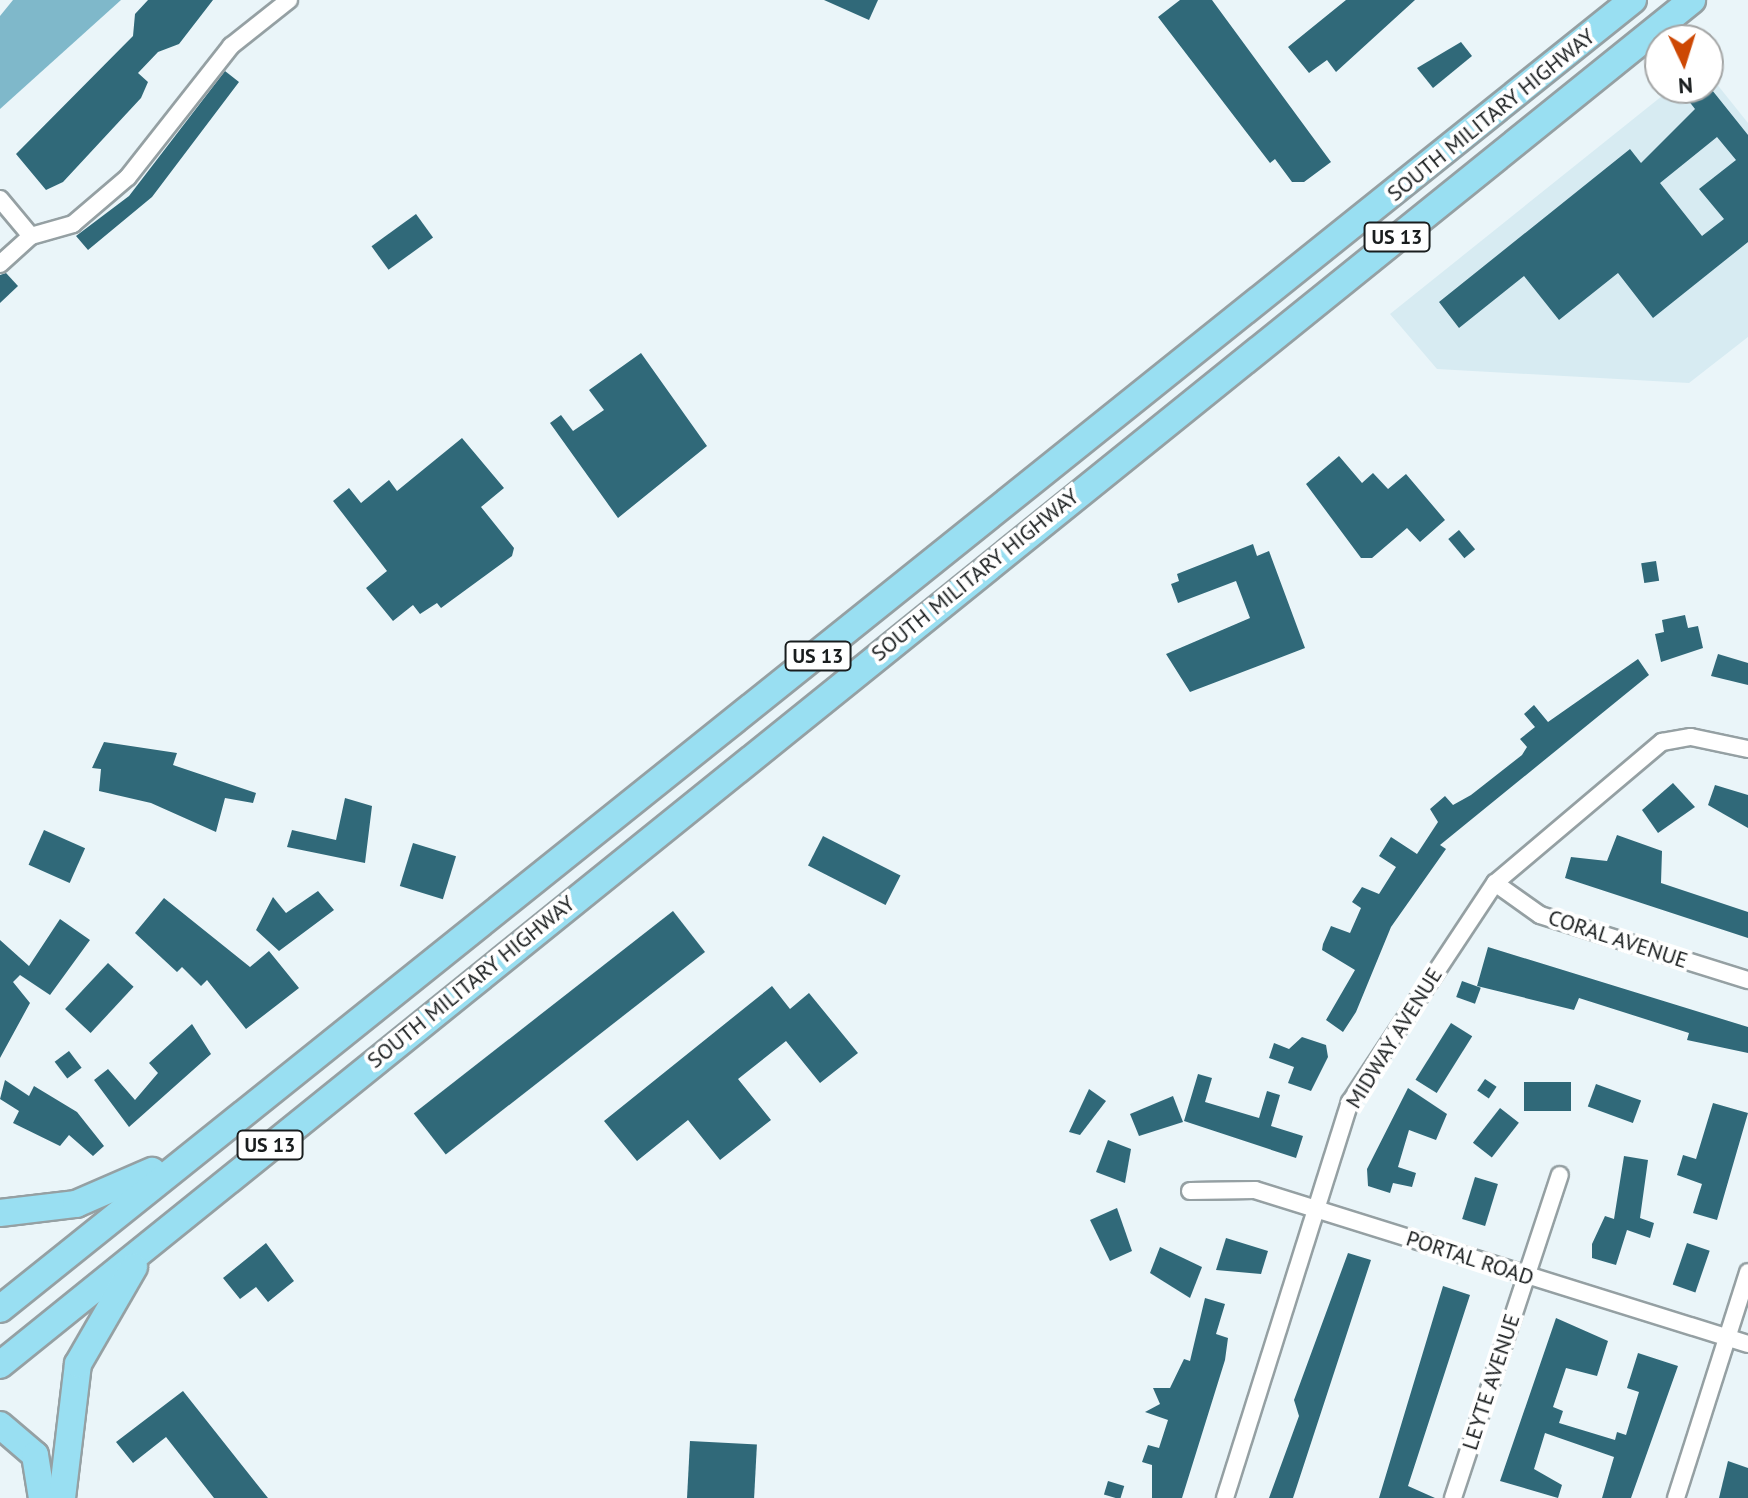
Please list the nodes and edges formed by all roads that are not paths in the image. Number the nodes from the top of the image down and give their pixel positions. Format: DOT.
graph roads {
  1 [pos="289,0"];
  2 [pos="1633,0"];
  3 [pos="1692,0"];
  4 [pos="0,199"];
  5 [pos="31,236"];
  6 [pos="0,264"];
  7 [pos="1748,749"];
  8 [pos="1495,883"];
  9 [pos="1748,980"];
  10 [pos="249,1108"];
  11 [pos="1560,1175"];
  12 [pos="1190,1191"];
  13 [pos="1316,1207"];
  14 [pos="0,1213"];
  15 [pos="150,1244"];
  16 [pos="1748,1272"];
  17 [pos="1525,1276"];
  18 [pos="0,1309"];
  19 [pos="1728,1338"];
  20 [pos="1748,1344"];
  21 [pos="0,1365"];
  22 [pos="0,1425"];
  23 [pos="42,1498"];
  24 [pos="62,1498"];
  25 [pos="1225,1498"];
  26 [pos="1453,1498"];
  27 [pos="1676,1498"];
  1 -- 5 [label="street"];
  2 -- 10 [label="main road, SOUTH MILITARY HIGHWAY / US 13"];
  3 -- 15 [label="main road, SOUTH MILITARY HIGHWAY / US 13"];
  4 -- 5 [label="street"];
  5 -- 6 [label="street"];
  7 -- 8 [label="street, MIDWAY AVENUE"];
  8 -- 9 [label="street, CORAL AVENUE"];
  8 -- 13 [label="street, MIDWAY AVENUE"];
  10 -- 14 [label="main road"];
  10 -- 18 [label="main road, SOUTH MILITARY HIGHWAY / US 13"];
  11 -- 17 [label="street, LEYTE AVENUE"];
  12 -- 13 [label="street, PORTAL ROAD"];
  13 -- 17 [label="street, PORTAL ROAD"];
  13 -- 25 [label="street, MIDWAY AVENUE"];
  15 -- 21 [label="main road, SOUTH MILITARY HIGHWAY / US 13"];
  15 -- 24 [label="main road"];
  16 -- 19 [label="street"];
  17 -- 19 [label="street, PORTAL ROAD"];
  17 -- 26 [label="street, LEYTE AVENUE"];
  19 -- 20 [label="street, PORTAL ROAD"];
  19 -- 27 [label="street"];
  22 -- 23 [label="main road"];
}
